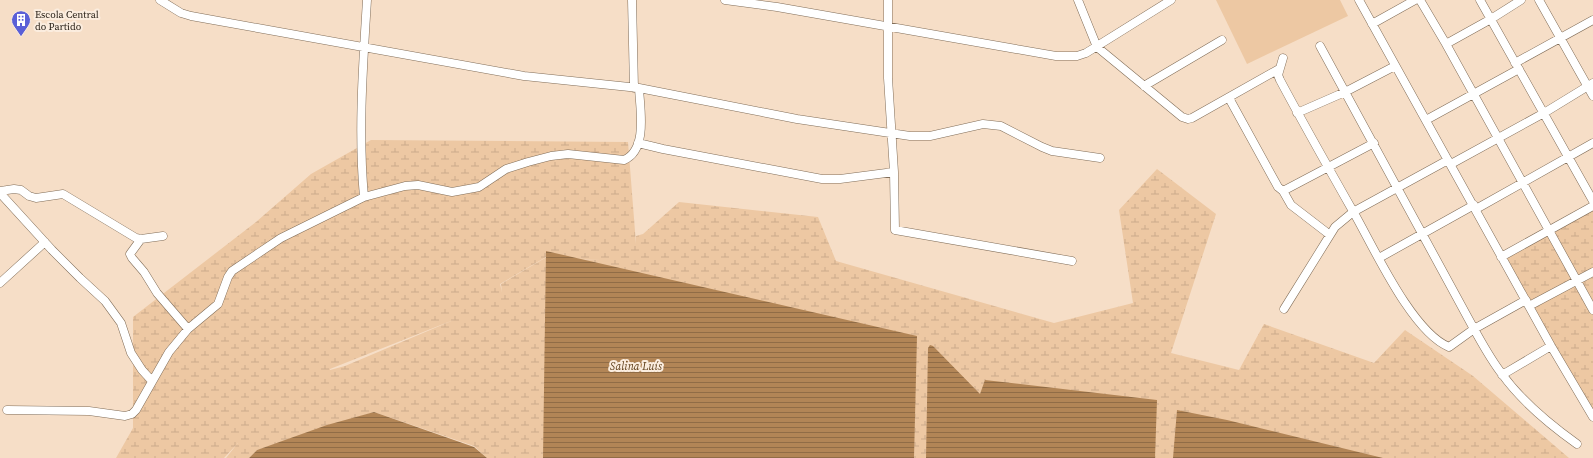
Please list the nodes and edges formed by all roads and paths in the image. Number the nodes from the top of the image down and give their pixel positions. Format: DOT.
graph roads {
  1 [pos="160,0"];
  2 [pos="368,0"];
  3 [pos="632,0"];
  4 [pos="726,0"];
  5 [pos="888,0"];
  6 [pos="1078,0"];
  7 [pos="1171,0"];
  8 [pos="1359,0"];
  9 [pos="1415,0"];
  10 [pos="1420,0"];
  11 [pos="1480,0"];
  12 [pos="1521,0"];
  13 [pos="1540,0"];
  14 [pos="1491,19"];
  15 [pos="1593,20"];
  16 [pos="1372,24"];
  17 [pos="889,26"];
  18 [pos="1561,38"];
  19 [pos="1222,40"];
  20 [pos="1446,44"];
  21 [pos="1320,46"];
  22 [pos="364,47"];
  23 [pos="1097,47"];
  24 [pos="1283,58"];
  25 [pos="1395,66"];
  26 [pos="1517,66"];
  27 [pos="1279,69"];
  28 [pos="1590,85"];
  29 [pos="1144,86"];
  30 [pos="636,88"];
  31 [pos="1345,92"];
  32 [pos="1473,94"];
  33 [pos="1593,96"];
  34 [pos="1229,98"];
  35 [pos="1297,113"];
  36 [pos="1544,113"];
  37 [pos="1426,120"];
  38 [pos="891,133"];
  39 [pos="1498,138"];
  40 [pos="638,143"];
  41 [pos="1374,143"];
  42 [pos="1593,143"];
  43 [pos="1100,158"];
  44 [pos="1568,158"];
  45 [pos="1449,162"];
  46 [pos="1327,169"];
  47 [pos="894,172"];
  48 [pos="1523,183"];
  49 [pos="1397,188"];
  50 [pos="1283,191"];
  51 [pos="0,192"];
  52 [pos="364,197"];
  53 [pos="1593,202"];
  54 [pos="1593,206"];
  55 [pos="1475,207"];
  56 [pos="1353,212"];
  57 [pos="1549,231"];
  58 [pos="1422,233"];
  59 [pos="1330,235"];
  60 [pos="163,236"];
  61 [pos="141,240"];
  62 [pos="45,242"];
  63 [pos="1501,257"];
  64 [pos="1378,258"];
  65 [pos="1072,261"];
  66 [pos="1593,272"];
  67 [pos="1578,281"];
  68 [pos="0,283"];
  69 [pos="1527,303"];
  70 [pos="1284,309"];
  71 [pos="1593,310"];
  72 [pos="188,329"];
  73 [pos="1474,329"];
  74 [pos="1551,346"];
  75 [pos="1502,375"];
  76 [pos="152,381"];
  77 [pos="7,410"];
  78 [pos="1592,411"];
  79 [pos="1577,444"];
  1 -- 22 [label="street"];
  2 -- 22 [label="street"];
  3 -- 30 [label="street"];
  4 -- 17 [label="street"];
  5 -- 17 [label="street"];
  6 -- 23 [label="street"];
  7 -- 23 [label="street"];
  8 -- 16 [label="street"];
  9 -- 16 [label="street"];
  10 -- 20 [label="street"];
  11 -- 14 [label="street"];
  12 -- 14 [label="street"];
  13 -- 18 [label="street"];
  14 -- 20 [label="street"];
  14 -- 26 [label="street"];
  15 -- 18 [label="street"];
  16 -- 25 [label="street"];
  17 -- 23 [label="street"];
  17 -- 38 [label="street"];
  18 -- 26 [label="street"];
  18 -- 28 [label="street"];
  19 -- 29 [label="street"];
  20 -- 32 [label="street"];
  21 -- 31 [label="street"];
  22 -- 30 [label="street"];
  22 -- 52 [label="street"];
  23 -- 29 [label="street"];
  24 -- 27 [label="street"];
  25 -- 31 [label="street"];
  25 -- 37 [label="street"];
  26 -- 32 [label="street"];
  26 -- 36 [label="street"];
  27 -- 34 [label="street"];
  27 -- 35 [label="street"];
  28 -- 33 [label="street"];
  28 -- 36 [label="street"];
  29 -- 34 [label="street"];
  30 -- 38 [label="street"];
  30 -- 40 [label="street"];
  31 -- 35 [label="street"];
  31 -- 41 [label="street"];
  32 -- 37 [label="street"];
  32 -- 39 [label="street"];
  34 -- 50 [label="street"];
  35 -- 46 [label="street"];
  36 -- 39 [label="street"];
  36 -- 44 [label="street"];
  37 -- 45 [label="street"];
  38 -- 43 [label="street"];
  38 -- 47 [label="street"];
  39 -- 45 [label="street"];
  39 -- 48 [label="street"];
  40 -- 47 [label="street"];
  40 -- 52 [label="street"];
  41 -- 46 [label="street"];
  41 -- 49 [label="street"];
  42 -- 44 [label="street"];
  44 -- 48 [label="street"];
  44 -- 53 [label="street"];
  45 -- 49 [label="street"];
  45 -- 55 [label="street"];
  46 -- 50 [label="street"];
  46 -- 56 [label="street"];
  47 -- 65 [label="street"];
  48 -- 55 [label="street"];
  48 -- 57 [label="street"];
  49 -- 56 [label="street"];
  49 -- 58 [label="street"];
  50 -- 59 [label="street"];
  51 -- 61 [label="street"];
  51 -- 62 [label="street"];
  52 -- 72 [label="street"];
  54 -- 57 [label="street"];
  55 -- 58 [label="street"];
  55 -- 63 [label="street"];
  56 -- 59 [label="street"];
  56 -- 64 [label="street"];
  57 -- 63 [label="street"];
  57 -- 67 [label="street"];
  58 -- 64 [label="street"];
  58 -- 73 [label="street"];
  59 -- 70 [label="street"];
  60 -- 61 [label="street"];
  61 -- 72 [label="street"];
  62 -- 68 [label="street"];
  62 -- 76 [label="street"];
  63 -- 69 [label="street"];
  64 -- 73 [label="street"];
  66 -- 67 [label="street"];
  67 -- 69 [label="street"];
  67 -- 71 [label="street"];
  69 -- 73 [label="street"];
  69 -- 74 [label="street"];
  72 -- 76 [label="street"];
  73 -- 75 [label="street"];
  74 -- 75 [label="street"];
  74 -- 78 [label="street"];
  75 -- 79 [label="street"];
  76 -- 77 [label="street"];
}
